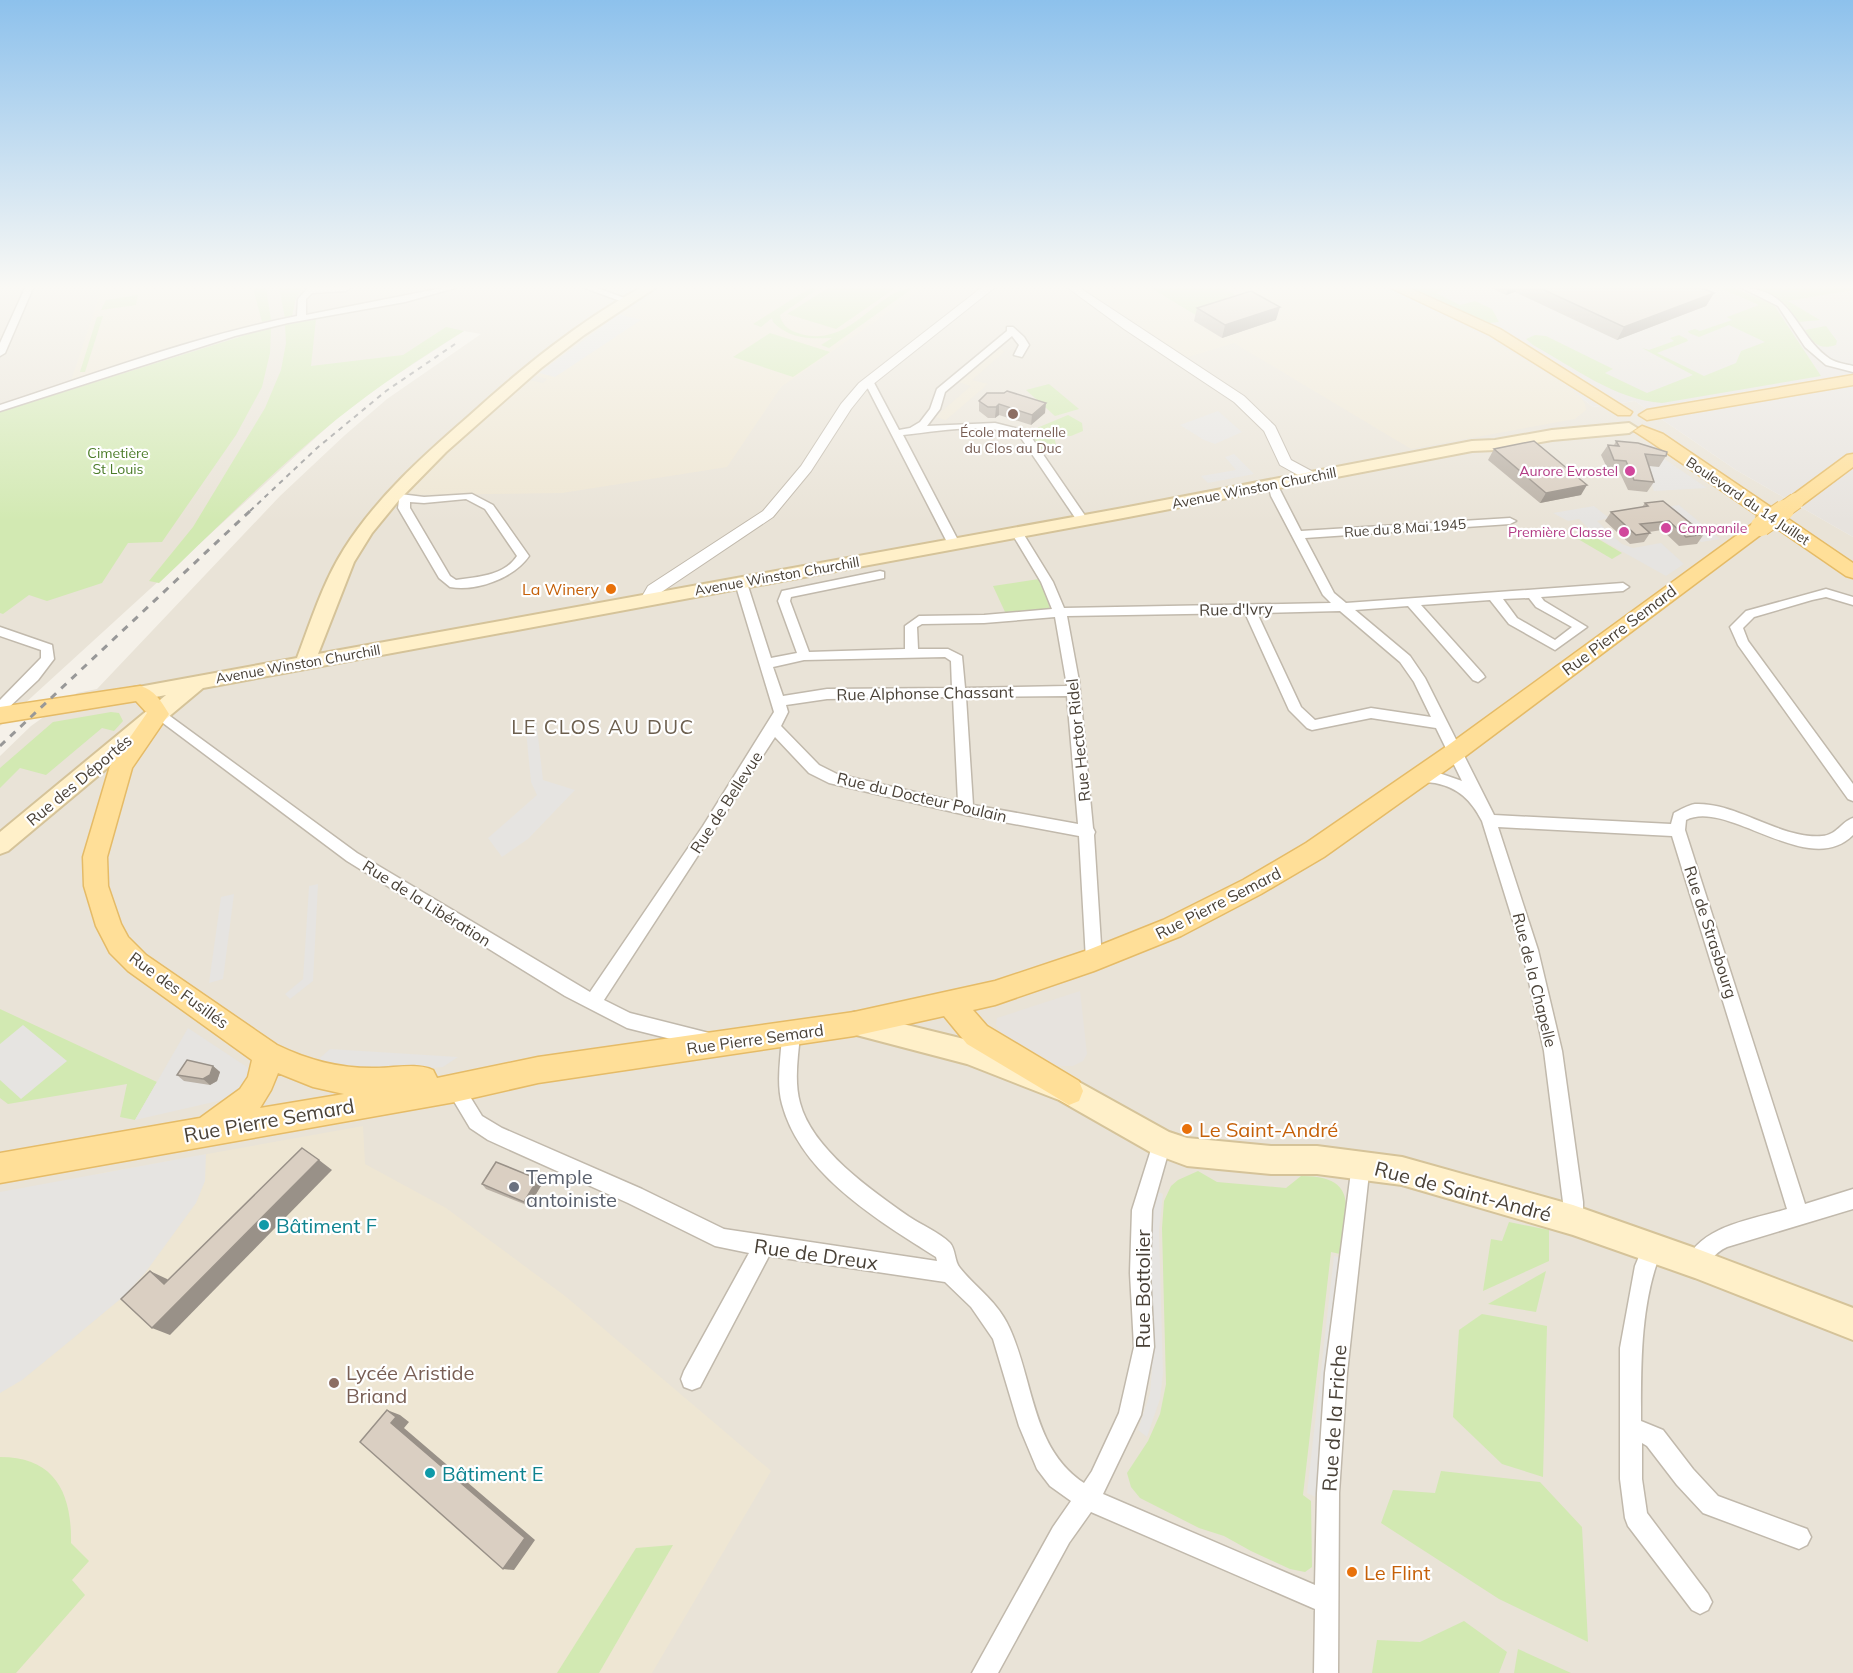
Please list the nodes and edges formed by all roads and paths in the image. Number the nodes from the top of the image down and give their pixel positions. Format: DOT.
graph roads {
  1 [pos="128,366"];
  2 [pos="534,366"];
  3 [pos="888,366"];
  4 [pos="969,366"];
  5 [pos="1188,366"];
  6 [pos="1548,366"];
  7 [pos="1830,366"];
  8 [pos="1853,380"];
  9 [pos="869,381"];
  10 [pos="1829,384"];
  11 [pos="0,408"];
  12 [pos="931,416"];
  13 [pos="1636,421"];
  14 [pos="962,428"];
  15 [pos="913,431"];
  16 [pos="896,432"];
  17 [pos="1853,459"];
  18 [pos="1285,462"];
  19 [pos="1312,477"];
  20 [pos="1277,483"];
  21 [pos="398,497"];
  22 [pos="1082,520"];
  23 [pos="1510,521"];
  24 [pos="1785,526"];
  25 [pos="1017,532"];
  26 [pos="1299,535"];
  27 [pos="954,544"];
  28 [pos="1853,558"];
  29 [pos="1853,566"];
  30 [pos="1853,572"];
  31 [pos="880,575"];
  32 [pos="741,583"];
  33 [pos="674,586"];
  34 [pos="1623,587"];
  35 [pos="1533,595"];
  36 [pos="1495,598"];
  37 [pos="1853,601"];
  38 [pos="1413,604"];
  39 [pos="1343,608"];
  40 [pos="1249,609"];
  41 [pos="1060,612"];
  42 [pos="0,631"];
  43 [pos="912,653"];
  44 [pos="804,656"];
  45 [pos="304,663"];
  46 [pos="765,664"];
  47 [pos="1478,677"];
  48 [pos="209,681"];
  49 [pos="1073,691"];
  50 [pos="140,693"];
  51 [pos="959,693"];
  52 [pos="778,702"];
  53 [pos="0,708"];
  54 [pos="158,714"];
  55 [pos="0,715"];
  56 [pos="1442,724"];
  57 [pos="774,727"];
  58 [pos="1455,752"];
  59 [pos="1421,776"];
  60 [pos="1853,795"];
  61 [pos="1479,800"];
  62 [pos="966,809"];
  63 [pos="1489,821"];
  64 [pos="1853,824"];
  65 [pos="1678,830"];
  66 [pos="1088,832"];
  67 [pos="0,845"];
  68 [pos="1094,960"];
  69 [pos="592,1002"];
  70 [pos="951,1004"];
  71 [pos="854,1024"];
  72 [pos="791,1035"];
  73 [pos="721,1044"];
  74 [pos="267,1054"];
  75 [pos="538,1070"];
  76 [pos="328,1078"];
  77 [pos="455,1088"];
  78 [pos="1069,1091"];
  79 [pos="207,1131"];
  80 [pos="1162,1143"];
  81 [pos="1361,1164"];
  82 [pos="0,1168"];
  83 [pos="1853,1199"];
  84 [pos="1799,1215"];
  85 [pos="1573,1220"];
  86 [pos="763,1247"];
  87 [pos="1652,1249"];
  88 [pos="1695,1263"];
  89 [pos="950,1273"];
  90 [pos="1853,1324"];
  91 [pos="692,1379"];
  92 [pos="1632,1428"];
  93 [pos="1088,1499"];
  94 [pos="1799,1537"];
  95 [pos="1700,1602"];
  96 [pos="1328,1603"];
  97 [pos="984,1673"];
  98 [pos="1326,1673"];
  1 -- 11 [label="street"];
  2 -- 21 [label="main road"];
  3 -- 9 [label="street"];
  4 -- 12 [label="street"];
  5 -- 18 [label="street"];
  6 -- 13 [label="main road"];
  7 -- 10 [label="street"];
  8 -- 10 [label="main road"];
  9 -- 16 [label="street"];
  9 -- 33 [label="street"];
  10 -- 13 [label="main road"];
  12 -- 14 [label="street"];
  12 -- 15 [label="street"];
  13 -- 19 [label="main road, Avenue Winston Churchill"];
  13 -- 24 [label="main road, Boulevard du 14 Juillet"];
  13 -- 28 [label="main road, Boulevard du 14 Juillet"];
  14 -- 15 [label="street"];
  14 -- 22 [label="street"];
  15 -- 16 [label="street"];
  16 -- 27 [label="street"];
  17 -- 58 [label="main road, Rue Pierre Semard, bridge"];
  18 -- 19 [label="street"];
  18 -- 20 [label="street"];
  19 -- 20 [label="main road, Avenue Winston Churchill"];
  20 -- 22 [label="main road, Avenue Winston Churchill"];
  20 -- 26 [label="street, Rue de la Chapelle"];
  21 -- 21 [label="street"];
  21 -- 45 [label="main road"];
  22 -- 25 [label="main road, Avenue Winston Churchill"];
  23 -- 26 [label="street, Rue du 8 Mai 1945"];
  24 -- 29 [label="main road"];
  24 -- 30 [label="main road, Boulevard du 14 Juillet"];
  25 -- 27 [label="main road, Avenue Winston Churchill"];
  25 -- 41 [label="street, Rue Hector Ridel"];
  26 -- 39 [label="street, Rue de la Chapelle"];
  27 -- 32 [label="main road, Avenue Winston Churchill"];
  31 -- 44 [label="street"];
  32 -- 33 [label="main road, Avenue Winston Churchill"];
  32 -- 46 [label="street, Rue de Bellevue"];
  33 -- 45 [label="main road, Avenue Winston Churchill"];
  34 -- 35 [label="street, Rue d'Ivry"];
  35 -- 36 [label="street, Rue d'Ivry"];
  35 -- 36 [label="street"];
  36 -- 38 [label="street, Rue d'Ivry"];
  37 -- 60 [label="street"];
  38 -- 39 [label="street, Rue d'Ivry"];
  38 -- 47 [label="street"];
  39 -- 40 [label="street, Rue d'Ivry"];
  39 -- 56 [label="street, Rue de la Chapelle"];
  40 -- 41 [label="street, Rue d'Ivry"];
  40 -- 56 [label="street"];
  41 -- 43 [label="street, Rue d'Ivry"];
  41 -- 49 [label="street, Rue Hector Ridel"];
  42 -- 53 [label="street"];
  43 -- 44 [label="street"];
  43 -- 51 [label="street"];
  44 -- 46 [label="street"];
  45 -- 48 [label="main road, Avenue Winston Churchill"];
  46 -- 52 [label="street, Rue de Bellevue"];
  48 -- 50 [label="main road, Avenue Winston Churchill"];
  48 -- 54 [label="main road, Rue des Déportés"];
  49 -- 51 [label="street, Rue Alphonse Chassant"];
  49 -- 66 [label="street, Rue Hector Ridel"];
  50 -- 54 [label="main road"];
  50 -- 55 [label="main road, Avenue Winston Churchill"];
  51 -- 52 [label="street, Rue Alphonse Chassant"];
  51 -- 62 [label="street"];
  52 -- 57 [label="street, Rue de Bellevue"];
  54 -- 67 [label="main road, Rue des Déportés"];
  54 -- 69 [label="street, Rue de la Libération"];
  54 -- 74 [label="main road, Rue des Fusillés"];
  56 -- 58 [label="street, Rue de la Chapelle"];
  57 -- 62 [label="street, Rue du Docteur Poulain"];
  57 -- 69 [label="street, Rue de Bellevue"];
  58 -- 59 [label="main road, Rue Pierre Semard"];
  58 -- 61 [label="street, Rue de la Chapelle"];
  59 -- 61 [label="street"];
  59 -- 68 [label="main road, Rue Pierre Semard"];
  61 -- 63 [label="street, Rue de la Chapelle"];
  62 -- 66 [label="street, Rue du Docteur Poulain"];
  63 -- 65 [label="street"];
  63 -- 85 [label="street, Rue de la Chapelle"];
  64 -- 65 [label="street"];
  65 -- 84 [label="street, Rue de Strasbourg"];
  66 -- 68 [label="street, Rue Hector Ridel"];
  68 -- 70 [label="main road, Rue Pierre Semard"];
  69 -- 73 [label="street, Rue de la Libération"];
  70 -- 71 [label="main road, Rue Pierre Semard"];
  70 -- 78 [label="main road"];
  71 -- 72 [label="main road, Rue Pierre Semard"];
  71 -- 78 [label="main road, Rue de Saint-André"];
  72 -- 73 [label="main road, Rue Pierre Semard"];
  72 -- 89 [label="street"];
  73 -- 75 [label="main road, Rue Pierre Semard"];
  74 -- 76 [label="main road, Rue des Fusillés"];
  74 -- 79 [label="main road"];
  75 -- 76 [label="main road, Rue Pierre Semard"];
  75 -- 77 [label="main road, Rue Pierre Semard"];
  77 -- 79 [label="main road, Rue Pierre Semard"];
  77 -- 86 [label="street, Rue de Dreux"];
  78 -- 80 [label="main road, Rue de Saint-André"];
  79 -- 82 [label="main road, Rue Pierre Semard"];
  80 -- 81 [label="main road, Rue de Saint-André"];
  80 -- 93 [label="street, Rue Bottolier"];
  81 -- 85 [label="main road, Rue de Saint-André"];
  81 -- 96 [label="street, Rue de la Friche"];
  83 -- 84 [label="street"];
  84 -- 88 [label="street"];
  85 -- 87 [label="main road, Rue de Saint-André"];
  86 -- 89 [label="street, Rue de Dreux"];
  86 -- 91 [label="street"];
  87 -- 88 [label="main road, Rue de Saint-André"];
  87 -- 92 [label="street"];
  88 -- 90 [label="main road, Rue de Saint-André"];
  89 -- 93 [label="street"];
  92 -- 94 [label="street"];
  92 -- 95 [label="street"];
  93 -- 96 [label="street"];
  93 -- 97 [label="street, Rue Bottolier"];
  96 -- 98 [label="street, Rue de la Friche"];
}
